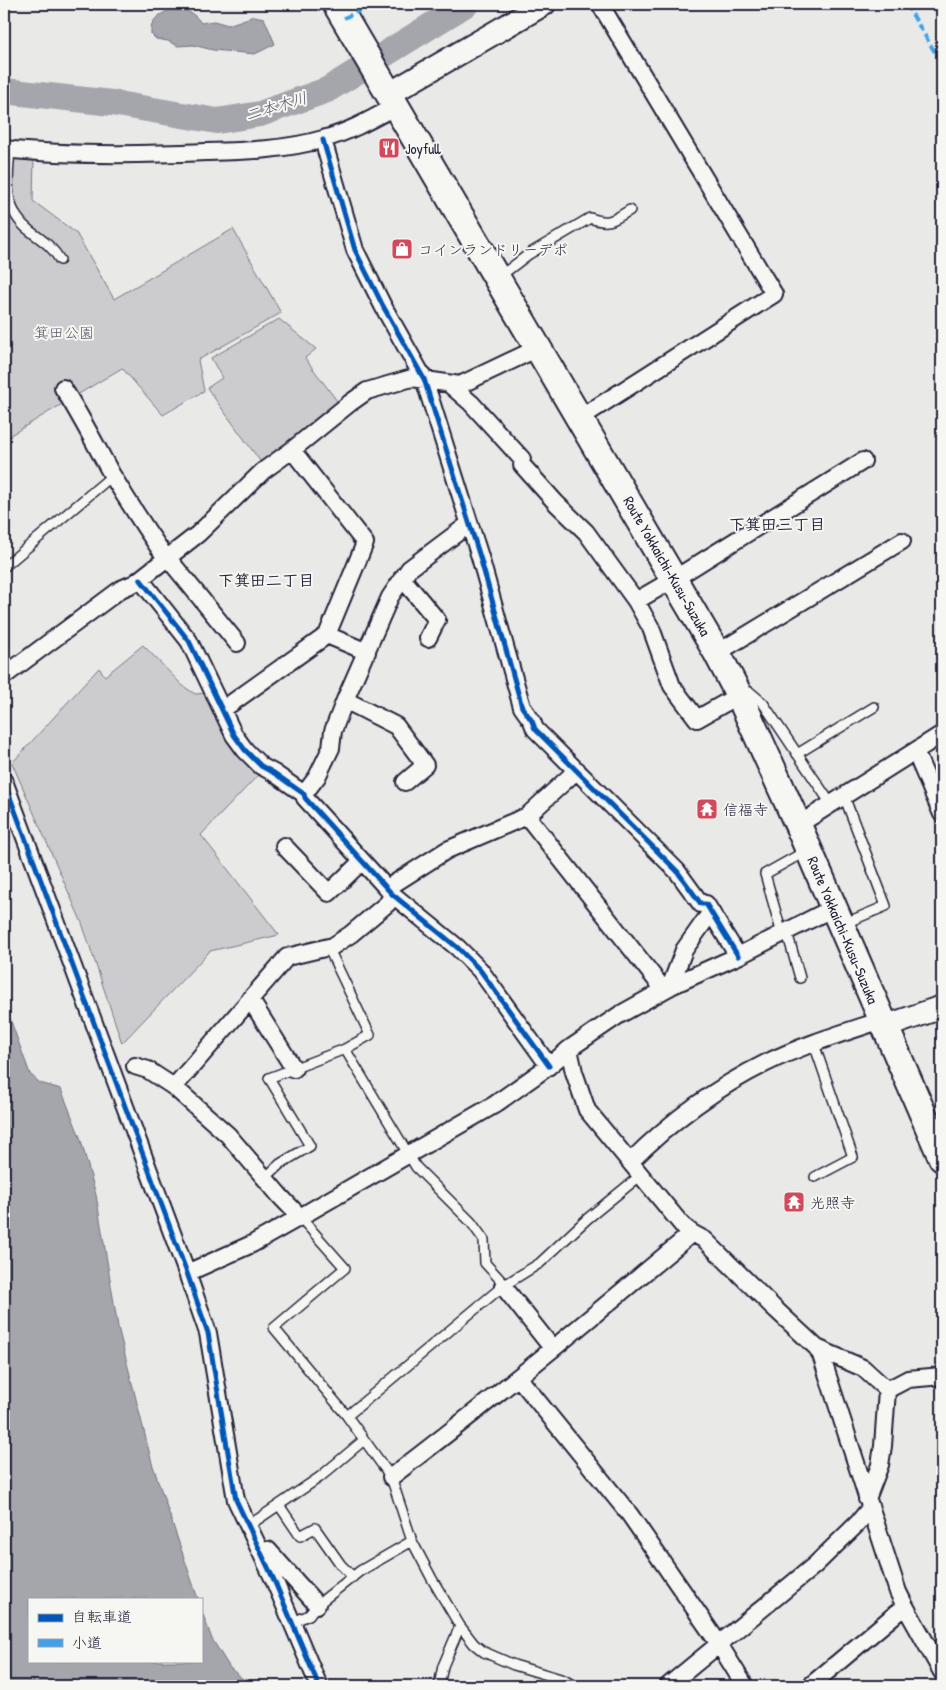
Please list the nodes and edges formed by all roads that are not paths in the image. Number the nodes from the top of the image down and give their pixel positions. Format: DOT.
graph roads {
  1 [pos="544,4"];
  2 [pos="600,4"];
  3 [pos="340,11"];
  4 [pos="390,95"];
  5 [pos="323,140"];
  6 [pos="7,149"];
  7 [pos="630,210"];
  8 [pos="60,260"];
  9 [pos="497,279"];
  10 [pos="538,348"];
  11 [pos="424,379"];
  12 [pos="449,384"];
  13 [pos="63,388"];
  14 [pos="580,418"];
  15 [pos="292,450"];
  16 [pos="863,461"];
  17 [pos="112,475"];
  18 [pos="469,524"];
  19 [pos="902,541"];
  20 [pos="167,558"];
  21 [pos="4,567"];
  22 [pos="402,578"];
  23 [pos="140,579"];
  24 [pos="674,579"];
  25 [pos="636,601"];
  26 [pos="327,635"];
  27 [pos="428,638"];
  28 [pos="237,642"];
  29 [pos="367,652"];
  30 [pos="718,653"];
  31 [pos="4,676"];
  32 [pos="739,694"];
  33 [pos="345,700"];
  34 [pos="874,707"];
  35 [pos="222,710"];
  36 [pos="942,734"];
  37 [pos="914,751"];
  38 [pos="797,754"];
  39 [pos="577,770"];
  40 [pos="4,782"];
  41 [pos="405,782"];
  42 [pos="304,794"];
  43 [pos="837,800"];
  44 [pos="942,814"];
  45 [pos="527,816"];
  46 [pos="798,825"];
  47 [pos="284,846"];
  48 [pos="808,850"];
  49 [pos="362,861"];
  50 [pos="392,894"];
  51 [pos="711,912"];
  52 [pos="837,916"];
  53 [pos="784,933"];
  54 [pos="328,947"];
  55 [pos="738,956"];
  56 [pos="800,978"];
  57 [pos="667,989"];
  58 [pos="250,999"];
  59 [pos="942,1007"];
  60 [pos="883,1024"];
  61 [pos="814,1044"];
  62 [pos="569,1049"];
  63 [pos="345,1050"];
  64 [pos="135,1066"];
  65 [pos="549,1066"];
  66 [pos="294,1069"];
  67 [pos="174,1087"];
  68 [pos="408,1154"];
  69 [pos="942,1158"];
  70 [pos="630,1162"];
  71 [pos="641,1175"];
  72 [pos="815,1177"];
  73 [pos="264,1178"];
  74 [pos="300,1218"];
  75 [pos="692,1233"];
  76 [pos="188,1273"];
  77 [pos="504,1286"];
  78 [pos="817,1348"];
  79 [pos="553,1349"];
  80 [pos="942,1376"];
  81 [pos="518,1377"];
  82 [pos="887,1390"];
  83 [pos="347,1416"];
  84 [pos="364,1440"];
  85 [pos="391,1477"];
  86 [pos="869,1503"];
  87 [pos="279,1505"];
  88 [pos="248,1526"];
  89 [pos="412,1541"];
  90 [pos="261,1553"];
  91 [pos="353,1576"];
  92 [pos="317,1605"];
  93 [pos="905,1606"];
  94 [pos="293,1622"];
  95 [pos="460,1626"];
  96 [pos="718,1644"];
  97 [pos="937,1653"];
  98 [pos="942,1672"];
  99 [pos="319,1686"];
  100 [pos="439,1686"];
  101 [pos="574,1686"];
  102 [pos="668,1686"];
  103 [pos="745,1686"];
  104 [pos="810,1686"];
  1 -- 4 [label="street"];
  2 -- 14 [label="street"];
  3 -- 4 [label="main road, Route Yokkaichi-Kusu-Suzuka"];
  4 -- 5 [label="street"];
  4 -- 9 [label="main road, Route Yokkaichi-Kusu-Suzuka"];
  5 -- 6 [label="street"];
  5 -- 11 [label="street"];
  6 -- 8 [label="lane"];
  7 -- 9 [label="lane"];
  9 -- 10 [label="main road, Route Yokkaichi-Kusu-Suzuka"];
  10 -- 12 [label="street"];
  10 -- 14 [label="main road, Route Yokkaichi-Kusu-Suzuka"];
  11 -- 12 [label="street"];
  11 -- 15 [label="street"];
  11 -- 18 [label="street"];
  12 -- 25 [label="street"];
  13 -- 17 [label="street"];
  14 -- 24 [label="main road, Route Yokkaichi-Kusu-Suzuka"];
  15 -- 20 [label="street"];
  15 -- 26 [label="street"];
  16 -- 24 [label="street"];
  17 -- 20 [label="street"];
  17 -- 21 [label="lane"];
  18 -- 22 [label="street"];
  18 -- 39 [label="street"];
  19 -- 30 [label="street"];
  20 -- 23 [label="street"];
  20 -- 28 [label="street"];
  22 -- 27 [label="street"];
  22 -- 29 [label="street"];
  23 -- 31 [label="street"];
  23 -- 35 [label="street"];
  24 -- 25 [label="street"];
  24 -- 30 [label="main road, Route Yokkaichi-Kusu-Suzuka"];
  25 -- 32 [label="street"];
  26 -- 29 [label="street"];
  26 -- 35 [label="street"];
  29 -- 33 [label="street"];
  30 -- 32 [label="main road, Route Yokkaichi-Kusu-Suzuka"];
  32 -- 38 [label="lane"];
  32 -- 46 [label="main road, Route Yokkaichi-Kusu-Suzuka"];
  33 -- 41 [label="street"];
  33 -- 42 [label="street"];
  34 -- 38 [label="lane"];
  35 -- 42 [label="street"];
  36 -- 37 [label="street"];
  37 -- 43 [label="street"];
  37 -- 44 [label="street"];
  38 -- 43 [label="lane"];
  39 -- 45 [label="street"];
  39 -- 51 [label="street"];
  40 -- 76 [label="street"];
  42 -- 49 [label="street"];
  43 -- 46 [label="street"];
  43 -- 52 [label="lane"];
  45 -- 50 [label="street"];
  45 -- 57 [label="street"];
  46 -- 48 [label="main road, Route Yokkaichi-Kusu-Suzuka"];
  47 -- 49 [label="street"];
  48 -- 52 [label="main road, Route Yokkaichi-Kusu-Suzuka"];
  48 -- 53 [label="lane"];
  49 -- 50 [label="street"];
  50 -- 54 [label="street"];
  50 -- 65 [label="street"];
  51 -- 55 [label="street"];
  51 -- 57 [label="street"];
  52 -- 53 [label="street"];
  52 -- 60 [label="main road, Route Yokkaichi-Kusu-Suzuka"];
  53 -- 55 [label="street"];
  53 -- 56 [label="lane"];
  54 -- 58 [label="street"];
  54 -- 63 [label="lane"];
  55 -- 57 [label="street"];
  57 -- 62 [label="street"];
  58 -- 66 [label="street"];
  58 -- 67 [label="street"];
  59 -- 60 [label="street"];
  60 -- 61 [label="street"];
  60 -- 69 [label="main road, Route Yokkaichi-Kusu-Suzuka"];
  61 -- 70 [label="street"];
  61 -- 72 [label="lane"];
  62 -- 65 [label="street"];
  62 -- 70 [label="street"];
  63 -- 66 [label="lane"];
  63 -- 68 [label="lane"];
  64 -- 67 [label="street"];
  65 -- 68 [label="street"];
  66 -- 73 [label="lane"];
  67 -- 73 [label="street"];
  68 -- 74 [label="street"];
  68 -- 77 [label="lane"];
  70 -- 71 [label="street"];
  71 -- 75 [label="street"];
  71 -- 77 [label="lane"];
  73 -- 74 [label="street"];
  74 -- 76 [label="street"];
  74 -- 83 [label="lane"];
  75 -- 78 [label="street"];
  75 -- 79 [label="street"];
  76 -- 88 [label="street"];
  77 -- 79 [label="street"];
  77 -- 83 [label="lane"];
  78 -- 82 [label="street"];
  78 -- 86 [label="street"];
  79 -- 81 [label="street"];
  80 -- 82 [label="street"];
  81 -- 85 [label="street"];
  81 -- 96 [label="street"];
  82 -- 86 [label="street"];
  83 -- 84 [label="lane"];
  84 -- 85 [label="lane"];
  84 -- 87 [label="lane"];
  85 -- 89 [label="lane"];
  86 -- 93 [label="street"];
  86 -- 96 [label="street"];
  87 -- 88 [label="lane"];
  87 -- 91 [label="lane"];
  88 -- 90 [label="street"];
  89 -- 91 [label="lane"];
  89 -- 95 [label="lane"];
  90 -- 92 [label="street"];
  90 -- 94 [label="street"];
  91 -- 92 [label="lane"];
  92 -- 94 [label="lane"];
  93 -- 97 [label="street"];
  93 -- 104 [label="street"];
  94 -- 99 [label="street"];
  95 -- 100 [label="lane"];
  95 -- 101 [label="lane"];
  96 -- 102 [label="street"];
  96 -- 103 [label="street"];
  97 -- 98 [label="street"];
}
